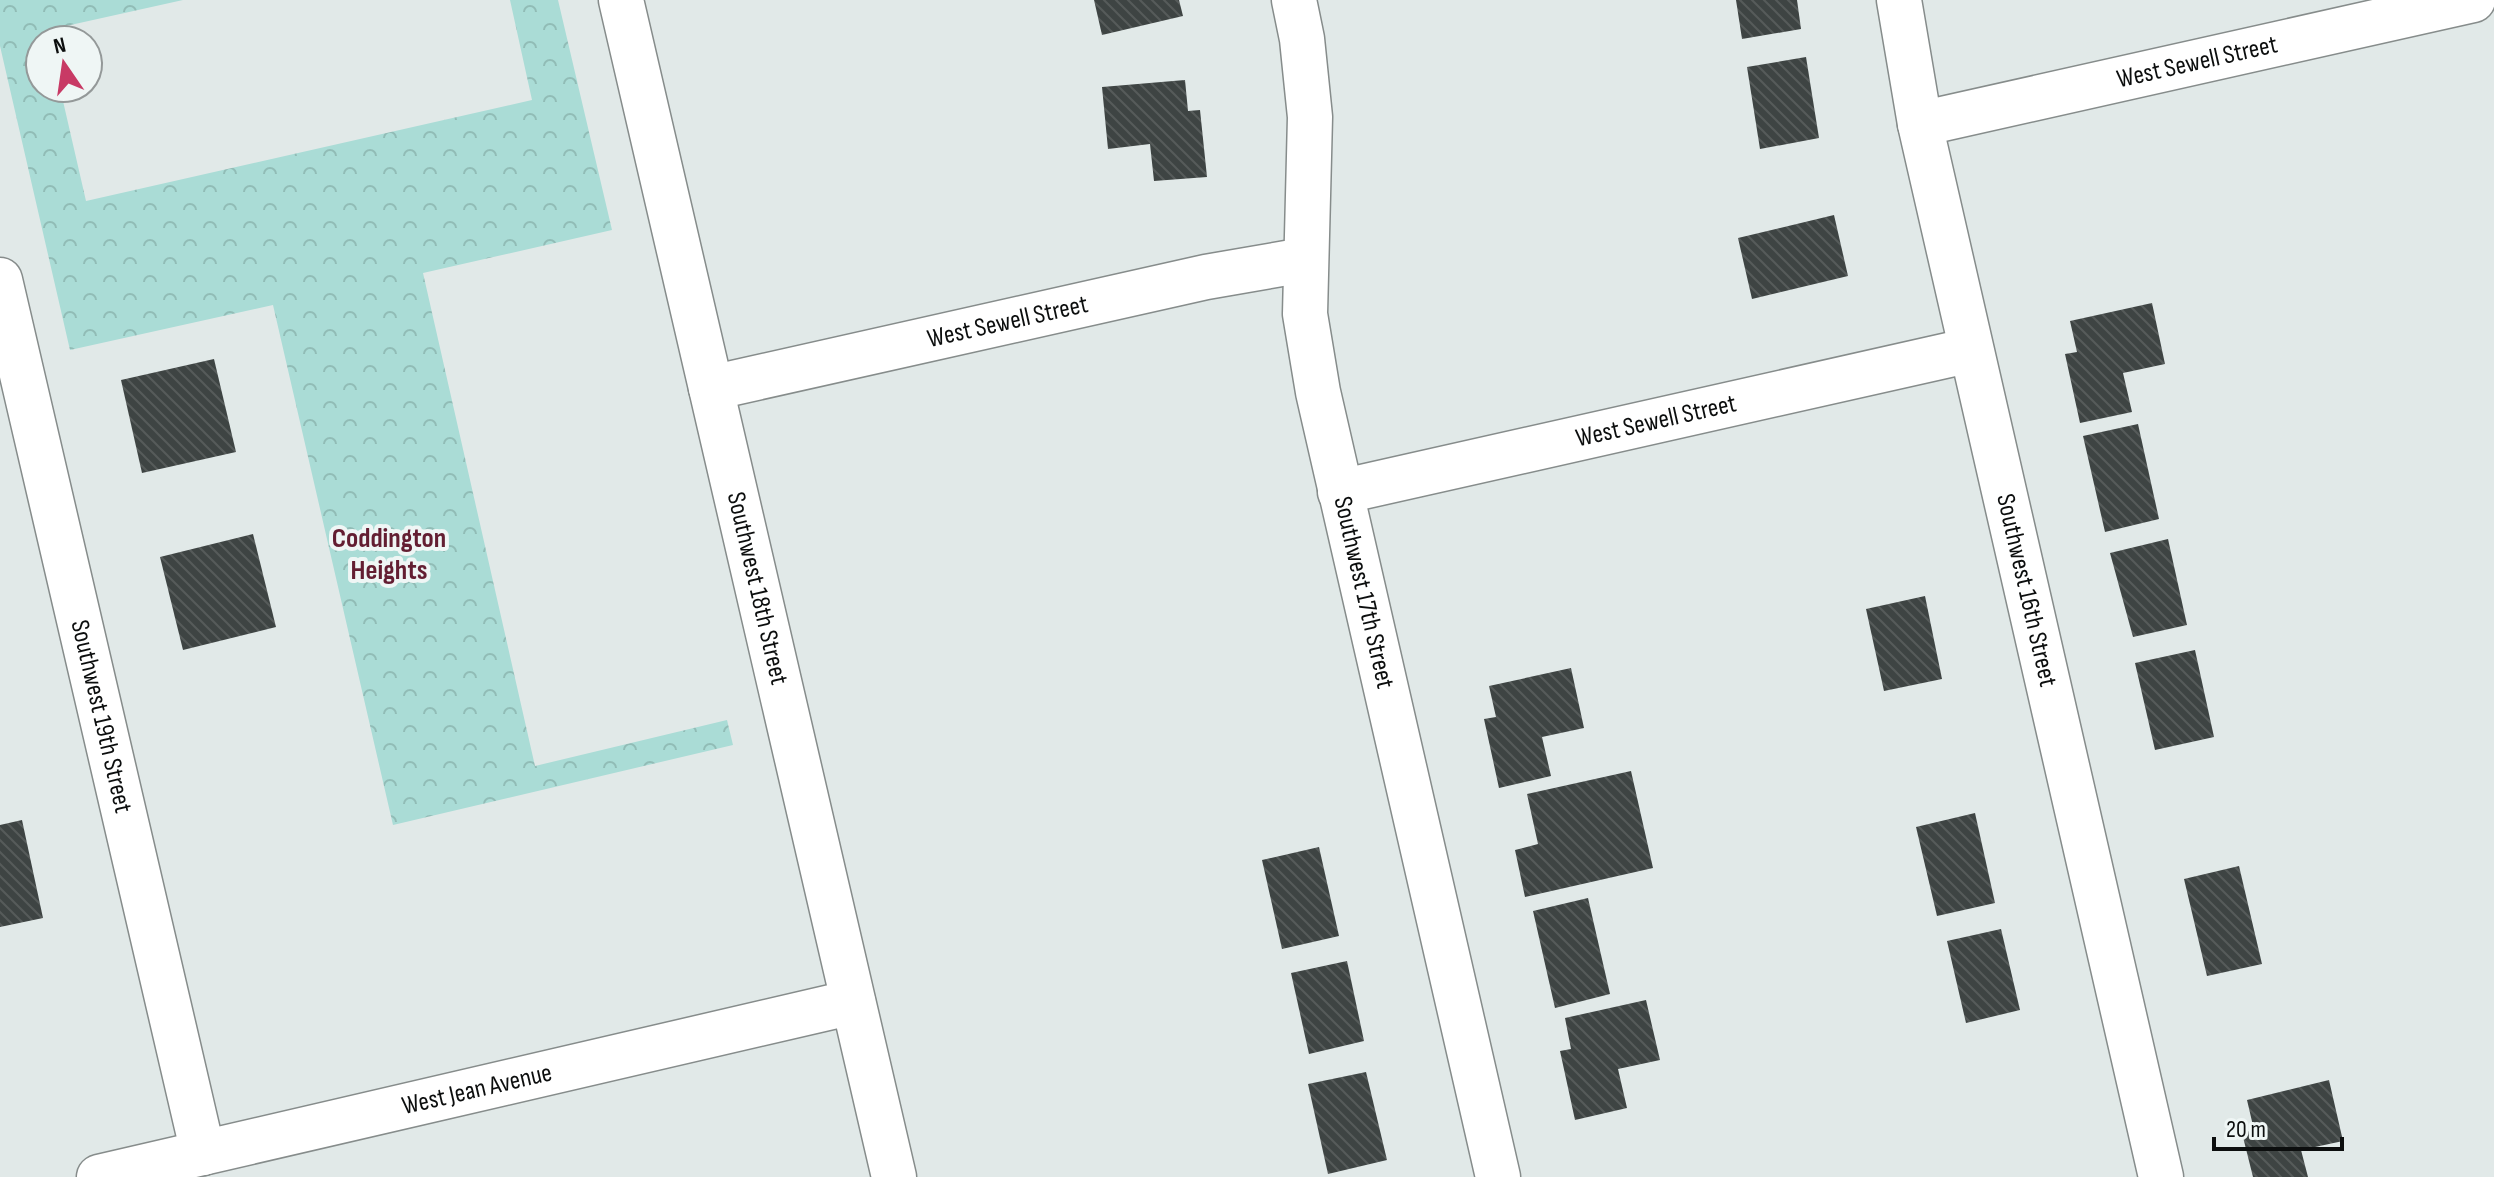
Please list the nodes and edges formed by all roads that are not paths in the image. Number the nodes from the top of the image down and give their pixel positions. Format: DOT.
graph roads {
  1 [pos="621,0"];
  2 [pos="1294,0"];
  3 [pos="1899,0"];
  4 [pos="2473,0"];
  5 [pos="1920,124"];
  6 [pos="1304,260"];
  7 [pos="0,280"];
  8 [pos="1971,350"];
  9 [pos="711,388"];
  10 [pos="1340,492"];
  11 [pos="853,1002"];
  12 [pos="203,1153"];
  13 [pos="99,1177"];
  14 [pos="894,1177"];
  15 [pos="1498,1177"];
  16 [pos="2161,1177"];
  1 -- 9 [label="street, Southwest 18th Street"];
  2 -- 6 [label="street, Southwest 17th Street"];
  3 -- 5 [label="street, Southwest 16th Street"];
  4 -- 5 [label="street, West Sewell Street"];
  5 -- 8 [label="street, Southwest 16th Street"];
  6 -- 9 [label="street, West Sewell Street"];
  6 -- 10 [label="street, Southwest 17th Street"];
  7 -- 12 [label="street, Southwest 19th Street"];
  8 -- 10 [label="street, West Sewell Street"];
  8 -- 16 [label="street, Southwest 16th Street"];
  9 -- 11 [label="street, Southwest 18th Street"];
  10 -- 15 [label="street, Southwest 17th Street"];
  11 -- 12 [label="street, West Jean Avenue"];
  11 -- 14 [label="street, Southwest 18th Street"];
  12 -- 13 [label="street, West Jean Avenue"];
}
